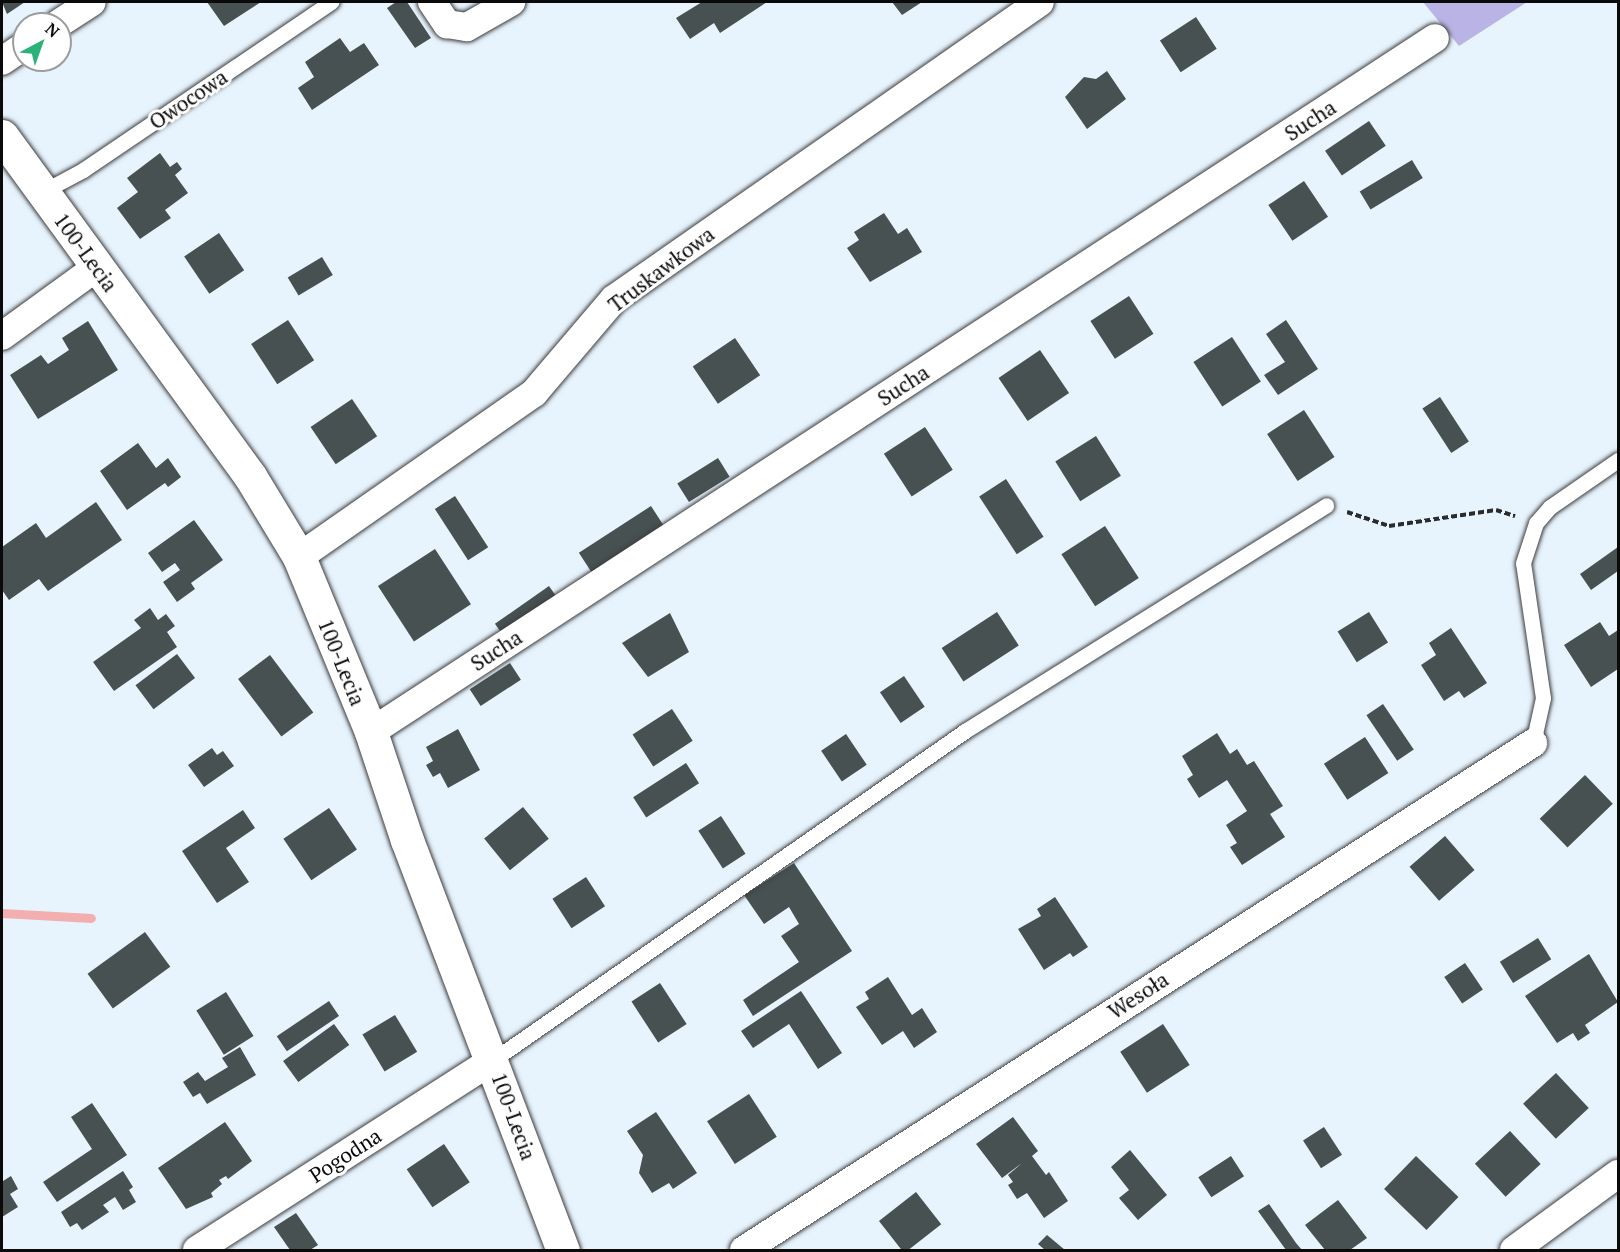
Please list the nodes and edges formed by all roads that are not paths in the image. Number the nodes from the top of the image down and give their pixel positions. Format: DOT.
graph roads {
  1 [pos="92,2"];
  2 [pos="332,2"];
  3 [pos="432,2"];
  4 [pos="512,2"];
  5 [pos="1040,2"];
  6 [pos="72,15"];
  7 [pos="1435,38"];
  8 [pos="2,136"];
  9 [pos="42,192"];
  10 [pos="97,267"];
  11 [pos="2,336"];
  12 [pos="1618,460"];
  13 [pos="1326,505"];
  14 [pos="300,557"];
  15 [pos="370,732"];
  16 [pos="1533,743"];
  17 [pos="493,1060"];
  18 [pos="1618,1174"];
  19 [pos="197,1251"];
  20 [pos="563,1251"];
  21 [pos="744,1251"];
  22 [pos="1514,1251"];
  1 -- 6 [label="street"];
  2 -- 9 [label="lane, Owocowa"];
  3 -- 4 [label="street"];
  5 -- 14 [label="street, Truskawkowa"];
  7 -- 15 [label="street, Sucha"];
  8 -- 9 [label="street, 100-Lecia"];
  9 -- 10 [label="street, 100-Lecia"];
  10 -- 11 [label="street"];
  10 -- 14 [label="street, 100-Lecia"];
  12 -- 16 [label="lane"];
  13 -- 17 [label="lane"];
  14 -- 15 [label="street, 100-Lecia"];
  15 -- 17 [label="street, 100-Lecia"];
  16 -- 21 [label="street, Wesoła"];
  17 -- 19 [label="street, Pogodna"];
  17 -- 20 [label="street, 100-Lecia"];
  18 -- 22 [label="street"];
}
